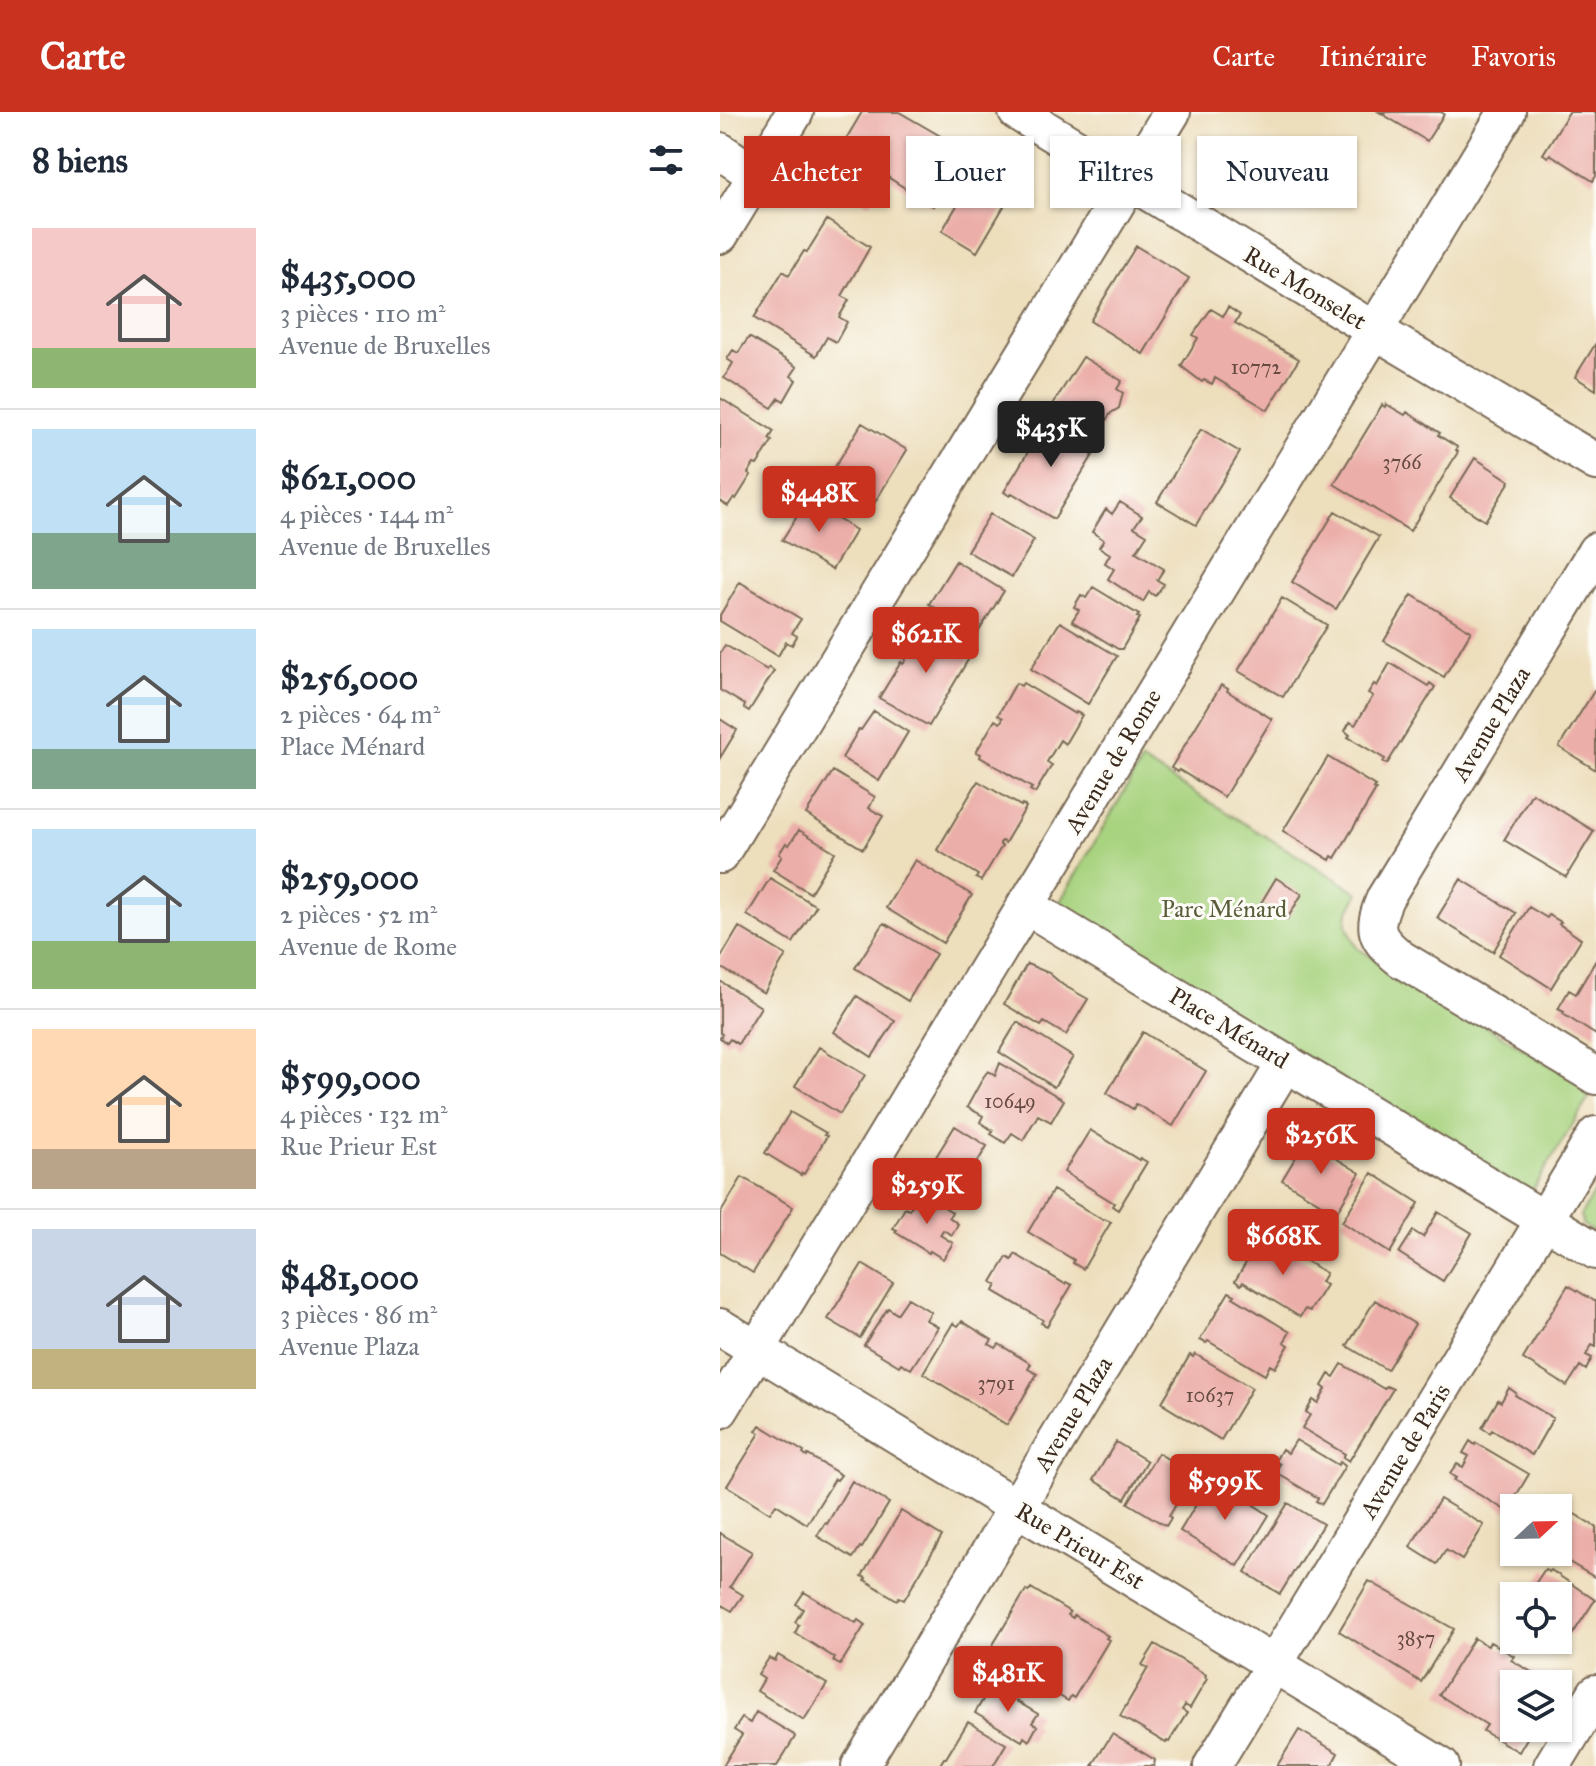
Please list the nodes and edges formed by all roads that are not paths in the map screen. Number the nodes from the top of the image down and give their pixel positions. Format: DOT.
graph roads {
  1 [pos="795,112"];
  2 [pos="1017,112"];
  3 [pos="1172,112"];
  4 [pos="1507,112"];
  5 [pos="780,136"];
  6 [pos="1056,136"];
  7 [pos="1157,136"];
  8 [pos="720,151"];
  9 [pos="744,167"];
  10 [pos="744,195"];
  11 [pos="1114,208"];
  12 [pos="1174,208"];
  13 [pos="720,235"];
  14 [pos="1374,330"];
  15 [pos="1596,462"];
  16 [pos="1596,551"];
  17 [pos="720,855"];
  18 [pos="1025,905"];
  19 [pos="1286,1062"];
  20 [pos="1596,1076"];
  21 [pos="1596,1135"];
  22 [pos="1546,1220"];
  23 [pos="1596,1251"];
  24 [pos="720,1327"];
  25 [pos="757,1349"];
  26 [pos="720,1410"];
  27 [pos="1017,1508"];
  28 [pos="1274,1664"];
  29 [pos="1596,1693"];
  30 [pos="860,1766"];
  31 [pos="1212,1766"];
  32 [pos="1441,1766"];
  33 [pos="1552,1766"];
  1 -- 5 [label="street"];
  2 -- 6 [label="street, Rue Monselet"];
  3 -- 7 [label="street"];
  4 -- 14 [label="street, Avenue de Rome"];
  8 -- 9 [label="street"];
  10 -- 13 [label="street"];
  11 -- 17 [label="street"];
  12 -- 14 [label="street, Rue Monselet"];
  14 -- 15 [label="street, Rue Monselet"];
  14 -- 18 [label="street, Avenue de Rome"];
  16 -- 20 [label="street, Avenue Plaza"];
  18 -- 19 [label="street, Place Ménard"];
  18 -- 25 [label="street, Avenue de Rome"];
  19 -- 22 [label="street, Place Ménard"];
  19 -- 27 [label="street, Avenue Plaza"];
  21 -- 22 [label="street, Avenue de Paris"];
  22 -- 23 [label="street, Place Ménard"];
  22 -- 28 [label="street, Avenue de Paris"];
  24 -- 25 [label="street, Rue Prieur Est"];
  25 -- 26 [label="street, Avenue de Rome"];
  25 -- 27 [label="street, Rue Prieur Est"];
  27 -- 28 [label="street, Rue Prieur Est"];
  27 -- 30 [label="street, Avenue Plaza"];
  28 -- 31 [label="street, Avenue de Paris"];
  28 -- 32 [label="street, Rue Prieur Est"];
  29 -- 33 [label="street"];
}
